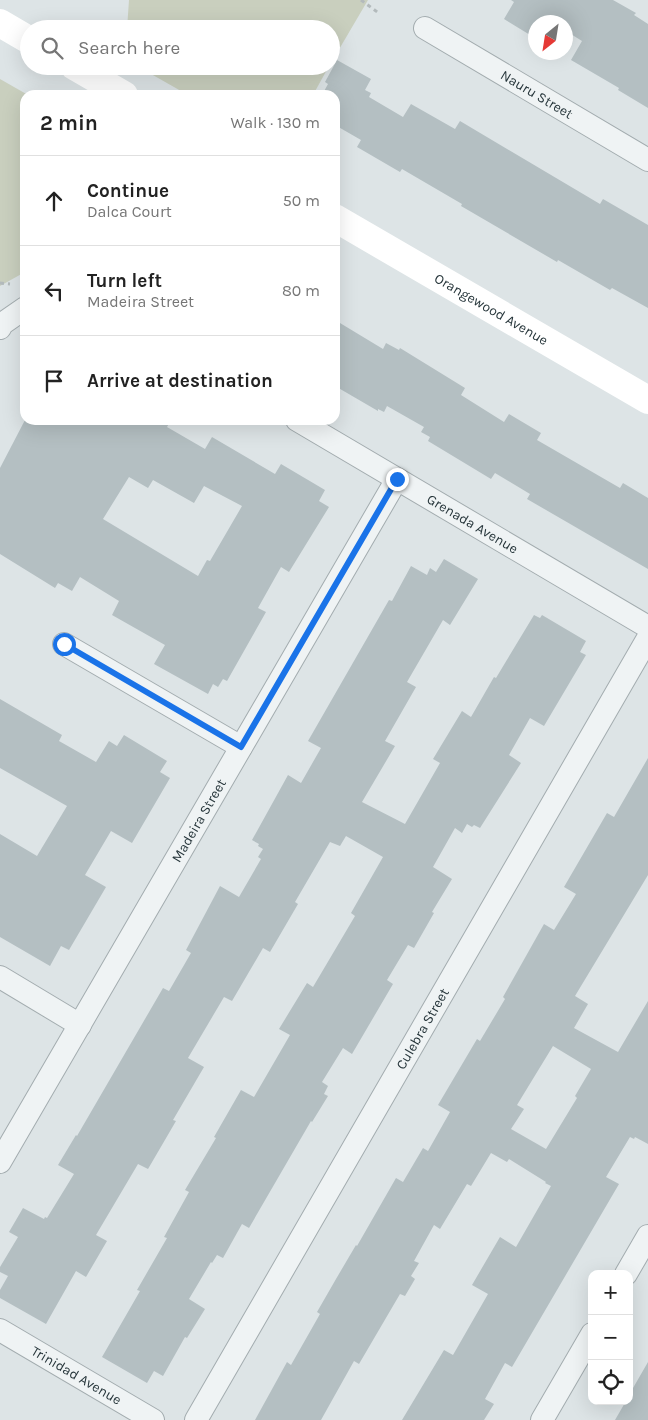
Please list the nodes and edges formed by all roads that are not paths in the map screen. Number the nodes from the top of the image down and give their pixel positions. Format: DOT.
graph roads {
  1 [pos="0,23"];
  2 [pos="425,28"];
  3 [pos="20,35"];
  4 [pos="90,75"];
  5 [pos="115,90"];
  6 [pos="648,160"];
  7 [pos="340,221"];
  8 [pos="20,311"];
  9 [pos="0,328"];
  10 [pos="648,400"];
  11 [pos="305,425"];
  12 [pos="397,479"];
  13 [pos="648,627"];
  14 [pos="648,638"];
  15 [pos="64,644"];
  16 [pos="241,747"];
  17 [pos="0,977"];
  18 [pos="80,1025"];
  19 [pos="0,1162"];
  20 [pos="648,1236"];
  21 [pos="628,1270"];
  22 [pos="0,1330"];
  23 [pos="588,1341"];
  24 [pos="153,1420"];
  25 [pos="196,1420"];
  26 [pos="542,1420"];
  1 -- 3 [label="street"];
  2 -- 6 [label="street, Nauru Street"];
  4 -- 5 [label="street"];
  7 -- 10 [label="street, Orangewood Avenue"];
  8 -- 9 [label="street"];
  11 -- 12 [label="street, Grenada Avenue"];
  12 -- 13 [label="street, Grenada Avenue"];
  12 -- 16 [label="street, Madeira Street"];
  14 -- 25 [label="street, Culebra Street"];
  15 -- 16 [label="street"];
  16 -- 18 [label="street, Madeira Street"];
  17 -- 18 [label="street"];
  18 -- 19 [label="street, Madeira Street"];
  20 -- 21 [label="street"];
  22 -- 24 [label="street, Trinidad Avenue"];
  23 -- 26 [label="street"];
}
